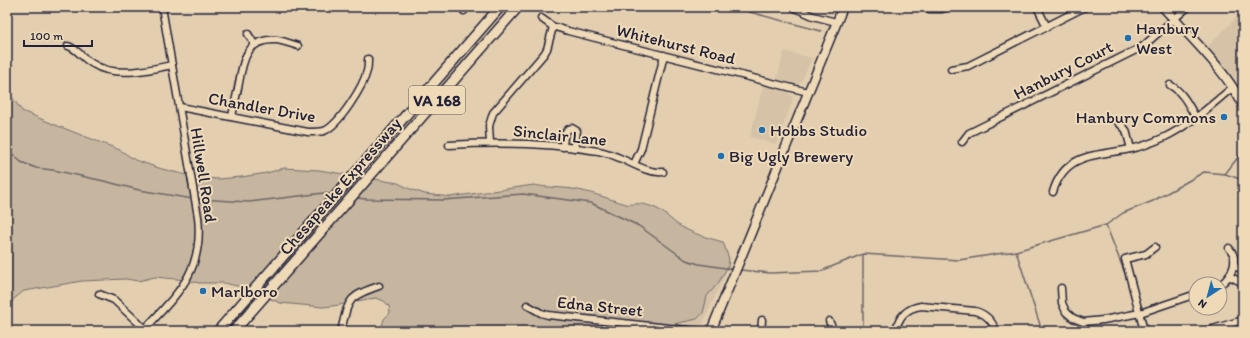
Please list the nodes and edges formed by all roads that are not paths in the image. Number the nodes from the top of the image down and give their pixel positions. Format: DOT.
graph roads {
  1 [pos="162,7"];
  2 [pos="500,7"];
  3 [pos="518,7"];
  4 [pos="793,7"];
  5 [pos="843,7"];
  6 [pos="949,7"];
  7 [pos="1037,7"];
  8 [pos="1085,7"];
  9 [pos="1163,7"];
  10 [pos="1188,7"];
  11 [pos="929,9"];
  12 [pos="541,18"];
  13 [pos="1174,18"];
  14 [pos="836,22"];
  15 [pos="553,26"];
  16 [pos="1047,27"];
  17 [pos="248,34"];
  18 [pos="255,45"];
  19 [pos="68,46"];
  20 [pos="298,46"];
  21 [pos="664,55"];
  22 [pos="368,59"];
  23 [pos="172,65"];
  24 [pos="951,69"];
  25 [pos="1170,85"];
  26 [pos="1232,88"];
  27 [pos="808,92"];
  28 [pos="1243,105"];
  29 [pos="180,107"];
  30 [pos="232,116"];
  31 [pos="1196,118"];
  32 [pos="1117,121"];
  33 [pos="962,142"];
  34 [pos="490,143"];
  35 [pos="449,145"];
  36 [pos="563,147"];
  37 [pos="574,148"];
  38 [pos="1131,149"];
  39 [pos="634,164"];
  40 [pos="663,172"];
  41 [pos="1053,192"];
  42 [pos="1155,247"];
  43 [pos="1229,248"];
  44 [pos="1234,266"];
  45 [pos="1243,270"];
  46 [pos="1229,276"];
  47 [pos="1243,283"];
  48 [pos="379,286"];
  49 [pos="1061,288"];
  50 [pos="99,294"];
  51 [pos="1188,297"];
  52 [pos="527,305"];
  53 [pos="1140,313"];
  54 [pos="762,320"];
  55 [pos="1243,320"];
  56 [pos="829,321"];
  57 [pos="144,330"];
  58 [pos="218,331"];
  59 [pos="234,331"];
  60 [pos="341,331"];
  61 [pos="697,331"];
  62 [pos="711,331"];
  63 [pos="761,331"];
  64 [pos="834,331"];
  65 [pos="896,331"];
  66 [pos="996,331"];
  67 [pos="1144,331"];
  68 [pos="1206,331"];
  1 -- 23 [label="street, Hillwell Road"];
  2 -- 58 [label="highway, Chesapeake Expressway / VA 168"];
  3 -- 59 [label="highway, Chesapeake Expressway / VA 168"];
  4 -- 14 [label="street"];
  5 -- 14 [label="main road"];
  6 -- 11 [label="street"];
  7 -- 16 [label="street"];
  8 -- 16 [label="street"];
  9 -- 13 [label="main road"];
  10 -- 13 [label="street, Hanbury Court"];
  12 -- 15 [label="street, Whitehurst Road"];
  13 -- 26 [label="main road"];
  13 -- 33 [label="street, Hanbury Court"];
  14 -- 27 [label="main road"];
  15 -- 21 [label="street, Whitehurst Road"];
  15 -- 34 [label="street"];
  16 -- 24 [label="street"];
  17 -- 18 [label="street"];
  18 -- 20 [label="street"];
  18 -- 30 [label="street"];
  19 -- 23 [label="street"];
  21 -- 27 [label="street, Whitehurst Road"];
  21 -- 39 [label="street"];
  22 -- 30 [label="street, Chandler Drive"];
  23 -- 29 [label="street, Hillwell Road"];
  25 -- 31 [label="street"];
  26 -- 28 [label="main road"];
  26 -- 31 [label="street"];
  27 -- 62 [label="main road"];
  29 -- 30 [label="street, Chandler Drive"];
  29 -- 57 [label="street, Hillwell Road"];
  31 -- 38 [label="street"];
  32 -- 38 [label="street"];
  34 -- 35 [label="street, Sinclair Lane"];
  34 -- 36 [label="street, Sinclair Lane"];
  36 -- 37 [label="street, Sinclair Lane"];
  36 -- 37 [label="street"];
  37 -- 39 [label="street, Sinclair Lane"];
  38 -- 41 [label="street"];
  39 -- 40 [label="street, Sinclair Lane"];
  42 -- 53 [label="street"];
  43 -- 44 [label="street"];
  44 -- 45 [label="street"];
  44 -- 46 [label="street"];
  46 -- 47 [label="street"];
  48 -- 60 [label="street"];
  49 -- 53 [label="street"];
  50 -- 57 [label="street"];
  51 -- 53 [label="street"];
  52 -- 61 [label="street, Edna Street"];
  53 -- 67 [label="street"];
  54 -- 63 [label="street"];
  55 -- 68 [label="street"];
  56 -- 64 [label="street"];
  65 -- 66 [label="street"];
}
